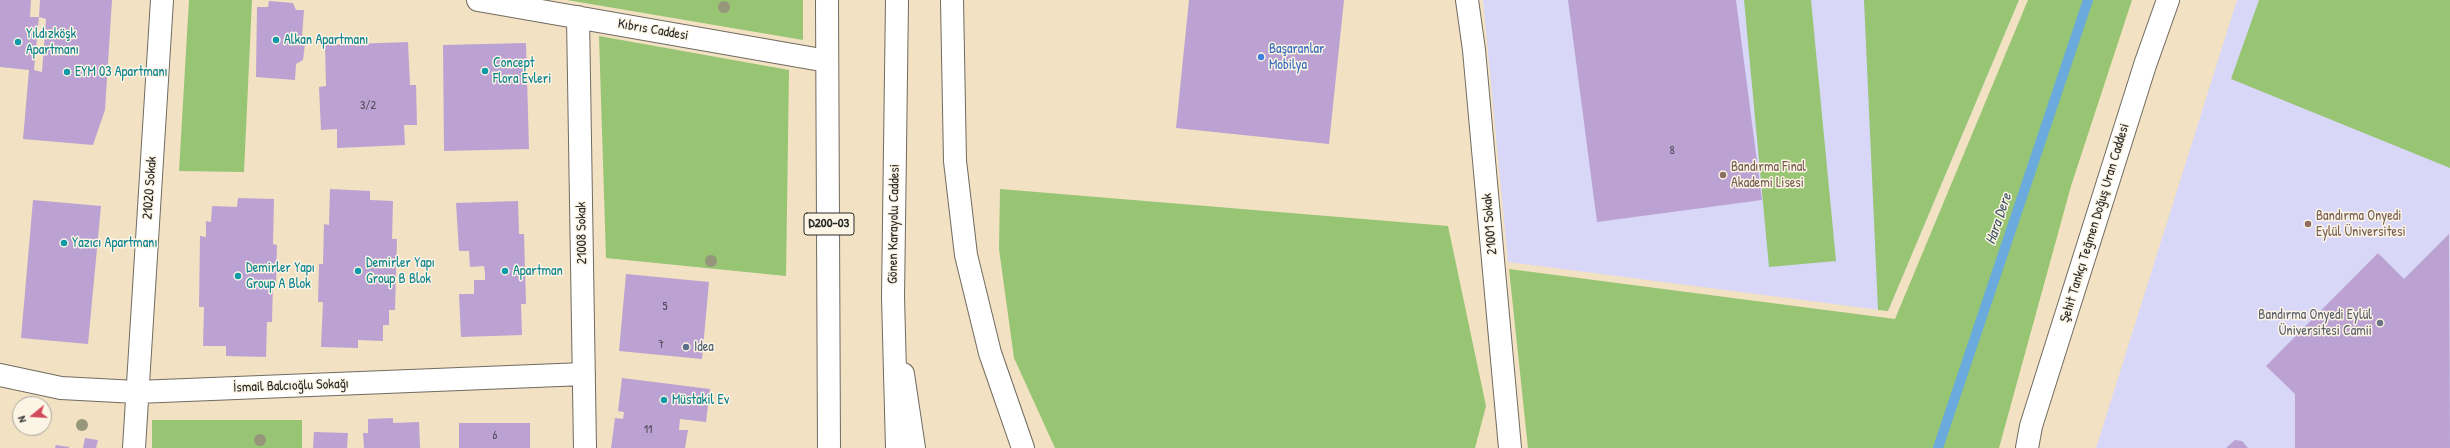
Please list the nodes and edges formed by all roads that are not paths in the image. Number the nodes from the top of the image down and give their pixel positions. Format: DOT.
graph roads {
  1 [pos="162,0"];
  2 [pos="478,0"];
  3 [pos="827,0"];
  4 [pos="897,0"];
  5 [pos="952,0"];
  6 [pos="1467,0"];
  7 [pos="2168,0"];
  8 [pos="578,17"];
  9 [pos="827,61"];
  10 [pos="893,297"];
  11 [pos="584,374"];
  12 [pos="0,375"];
  13 [pos="137,392"];
  14 [pos="134,448"];
  15 [pos="584,448"];
  16 [pos="829,448"];
  17 [pos="897,448"];
  18 [pos="914,448"];
  19 [pos="1023,448"];
  20 [pos="1510,448"];
  21 [pos="2027,448"];
  1 -- 13 [label="main road, 21020 Sokak"];
  2 -- 8 [label="main road, Kıbrıs Caddesi"];
  3 -- 9 [label="main road, D200-03"];
  4 -- 10 [label="main road, Gönen Karayolu Caddesi"];
  5 -- 19 [label="main road"];
  6 -- 20 [label="main road, 21001 Sokak"];
  7 -- 21 [label="main road, Şehit Tankçı Teğmen Doğuş Uran Caddesi"];
  8 -- 9 [label="main road, Kıbrıs Caddesi"];
  8 -- 11 [label="main road, 21008 Sokak"];
  9 -- 16 [label="main road, D200-03"];
  10 -- 17 [label="main road, Gönen Karayolu Caddesi"];
  10 -- 18 [label="main road"];
  11 -- 13 [label="main road, İsmail Balcıoğlu Sokağı"];
  11 -- 15 [label="main road, 21008 Sokak"];
  12 -- 13 [label="main road, İsmail Balcıoğlu Sokağı"];
  13 -- 14 [label="main road, 21020 Sokak"];
}
